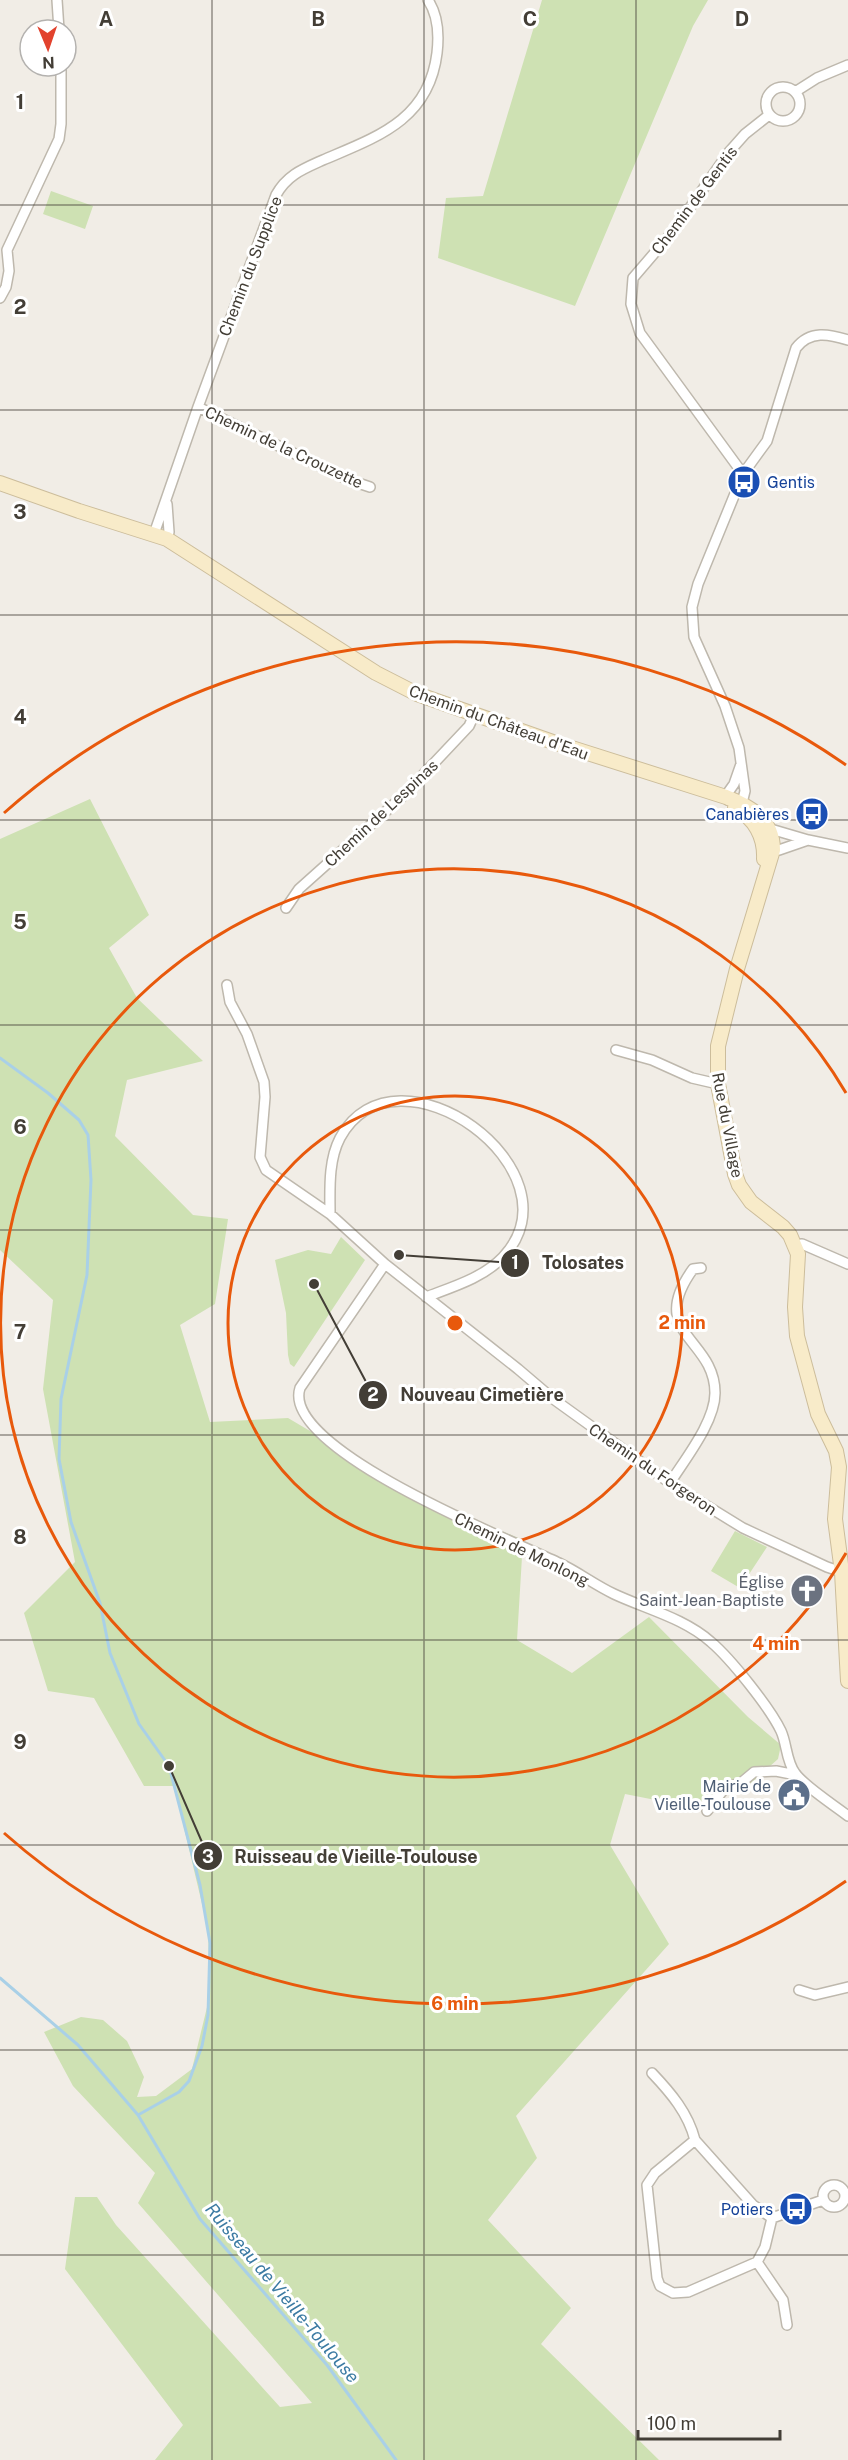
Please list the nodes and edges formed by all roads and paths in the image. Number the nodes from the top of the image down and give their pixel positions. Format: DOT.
graph roads {
  1 [pos="57,0"];
  2 [pos="428,0"];
  3 [pos="58,18"];
  4 [pos="848,65"];
  5 [pos="61,78"];
  6 [pos="795,92"];
  7 [pos="769,115"];
  8 [pos="4,249"];
  9 [pos="0,298"];
  10 [pos="848,340"];
  11 [pos="198,407"];
  12 [pos="743,474"];
  13 [pos="0,483"];
  14 [pos="369,487"];
  15 [pos="167,501"];
  16 [pos="160,536"];
  17 [pos="474,716"];
  18 [pos="741,764"];
  19 [pos="733,802"];
  20 [pos="808,840"];
  21 [pos="767,842"];
  22 [pos="848,848"];
  23 [pos="286,908"];
  24 [pos="227,985"];
  25 [pos="616,1050"];
  26 [pos="718,1084"];
  27 [pos="330,1214"];
  28 [pos="796,1245"];
  29 [pos="385,1264"];
  30 [pos="848,1264"];
  31 [pos="701,1268"];
  32 [pos="426,1296"];
  33 [pos="843,1460"];
  34 [pos="670,1483"];
  35 [pos="842,1572"];
  36 [pos="848,1681"];
  37 [pos="796,1775"];
  38 [pos="707,1811"];
  39 [pos="848,1816"];
  40 [pos="848,1987"];
  41 [pos="799,1990"];
  42 [pos="652,2073"];
  43 [pos="695,2140"];
  44 [pos="846,2199"];
  45 [pos="823,2200"];
  46 [pos="772,2218"];
  47 [pos="757,2262"];
  48 [pos="787,2325"];
  1 -- 3 [label="street"];
  2 -- 11 [label="street, Chemin du Supplice"];
  4 -- 6 [label="street"];
  5 -- 8 [label="street"];
  6 -- 7 [label="street"];
  6 -- 7 [label="street"];
  7 -- 12 [label="street, Chemin de Gentis"];
  8 -- 9 [label="street"];
  10 -- 12 [label="street"];
  11 -- 14 [label="street, Chemin de la Crouzette"];
  11 -- 15 [label="street, Chemin du Supplice"];
  12 -- 18 [label="street"];
  13 -- 16 [label="street, Chemin du Château d'Eau"];
  15 -- 16 [label="street, Chemin du Supplice"];
  15 -- 16 [label="street, Chemin du Supplice"];
  16 -- 17 [label="street, Chemin du Château d'Eau"];
  17 -- 19 [label="street, Chemin du Château d'Eau"];
  17 -- 23 [label="street, Chemin de Lespinas"];
  18 -- 19 [label="street"];
  18 -- 19 [label="street"];
  19 -- 21 [label="street, Chemin du Château d'Eau"];
  20 -- 21 [label="street"];
  20 -- 21 [label="street"];
  20 -- 22 [label="street"];
  21 -- 26 [label="street, Rue du Village"];
  24 -- 27 [label="street, Chemin du Forgeron"];
  25 -- 26 [label="street"];
  26 -- 28 [label="street, Rue du Village"];
  27 -- 29 [label="street, Chemin du Forgeron"];
  27 -- 32 [label="street"];
  28 -- 30 [label="street"];
  28 -- 33 [label="street"];
  29 -- 32 [label="street, Chemin du Forgeron"];
  29 -- 37 [label="street, Chemin de Monlong"];
  31 -- 34 [label="street"];
  32 -- 34 [label="street, Chemin du Forgeron"];
  33 -- 35 [label="street"];
  34 -- 35 [label="street, Chemin du Forgeron"];
  35 -- 36 [label="street"];
  37 -- 38 [label="street"];
  37 -- 39 [label="street"];
  40 -- 41 [label="street"];
  42 -- 43 [label="street"];
  43 -- 46 [label="street"];
  43 -- 47 [label="street"];
  44 -- 45 [label="street"];
  44 -- 45 [label="street"];
  45 -- 46 [label="street"];
  46 -- 47 [label="street"];
  47 -- 48 [label="street"];
}
